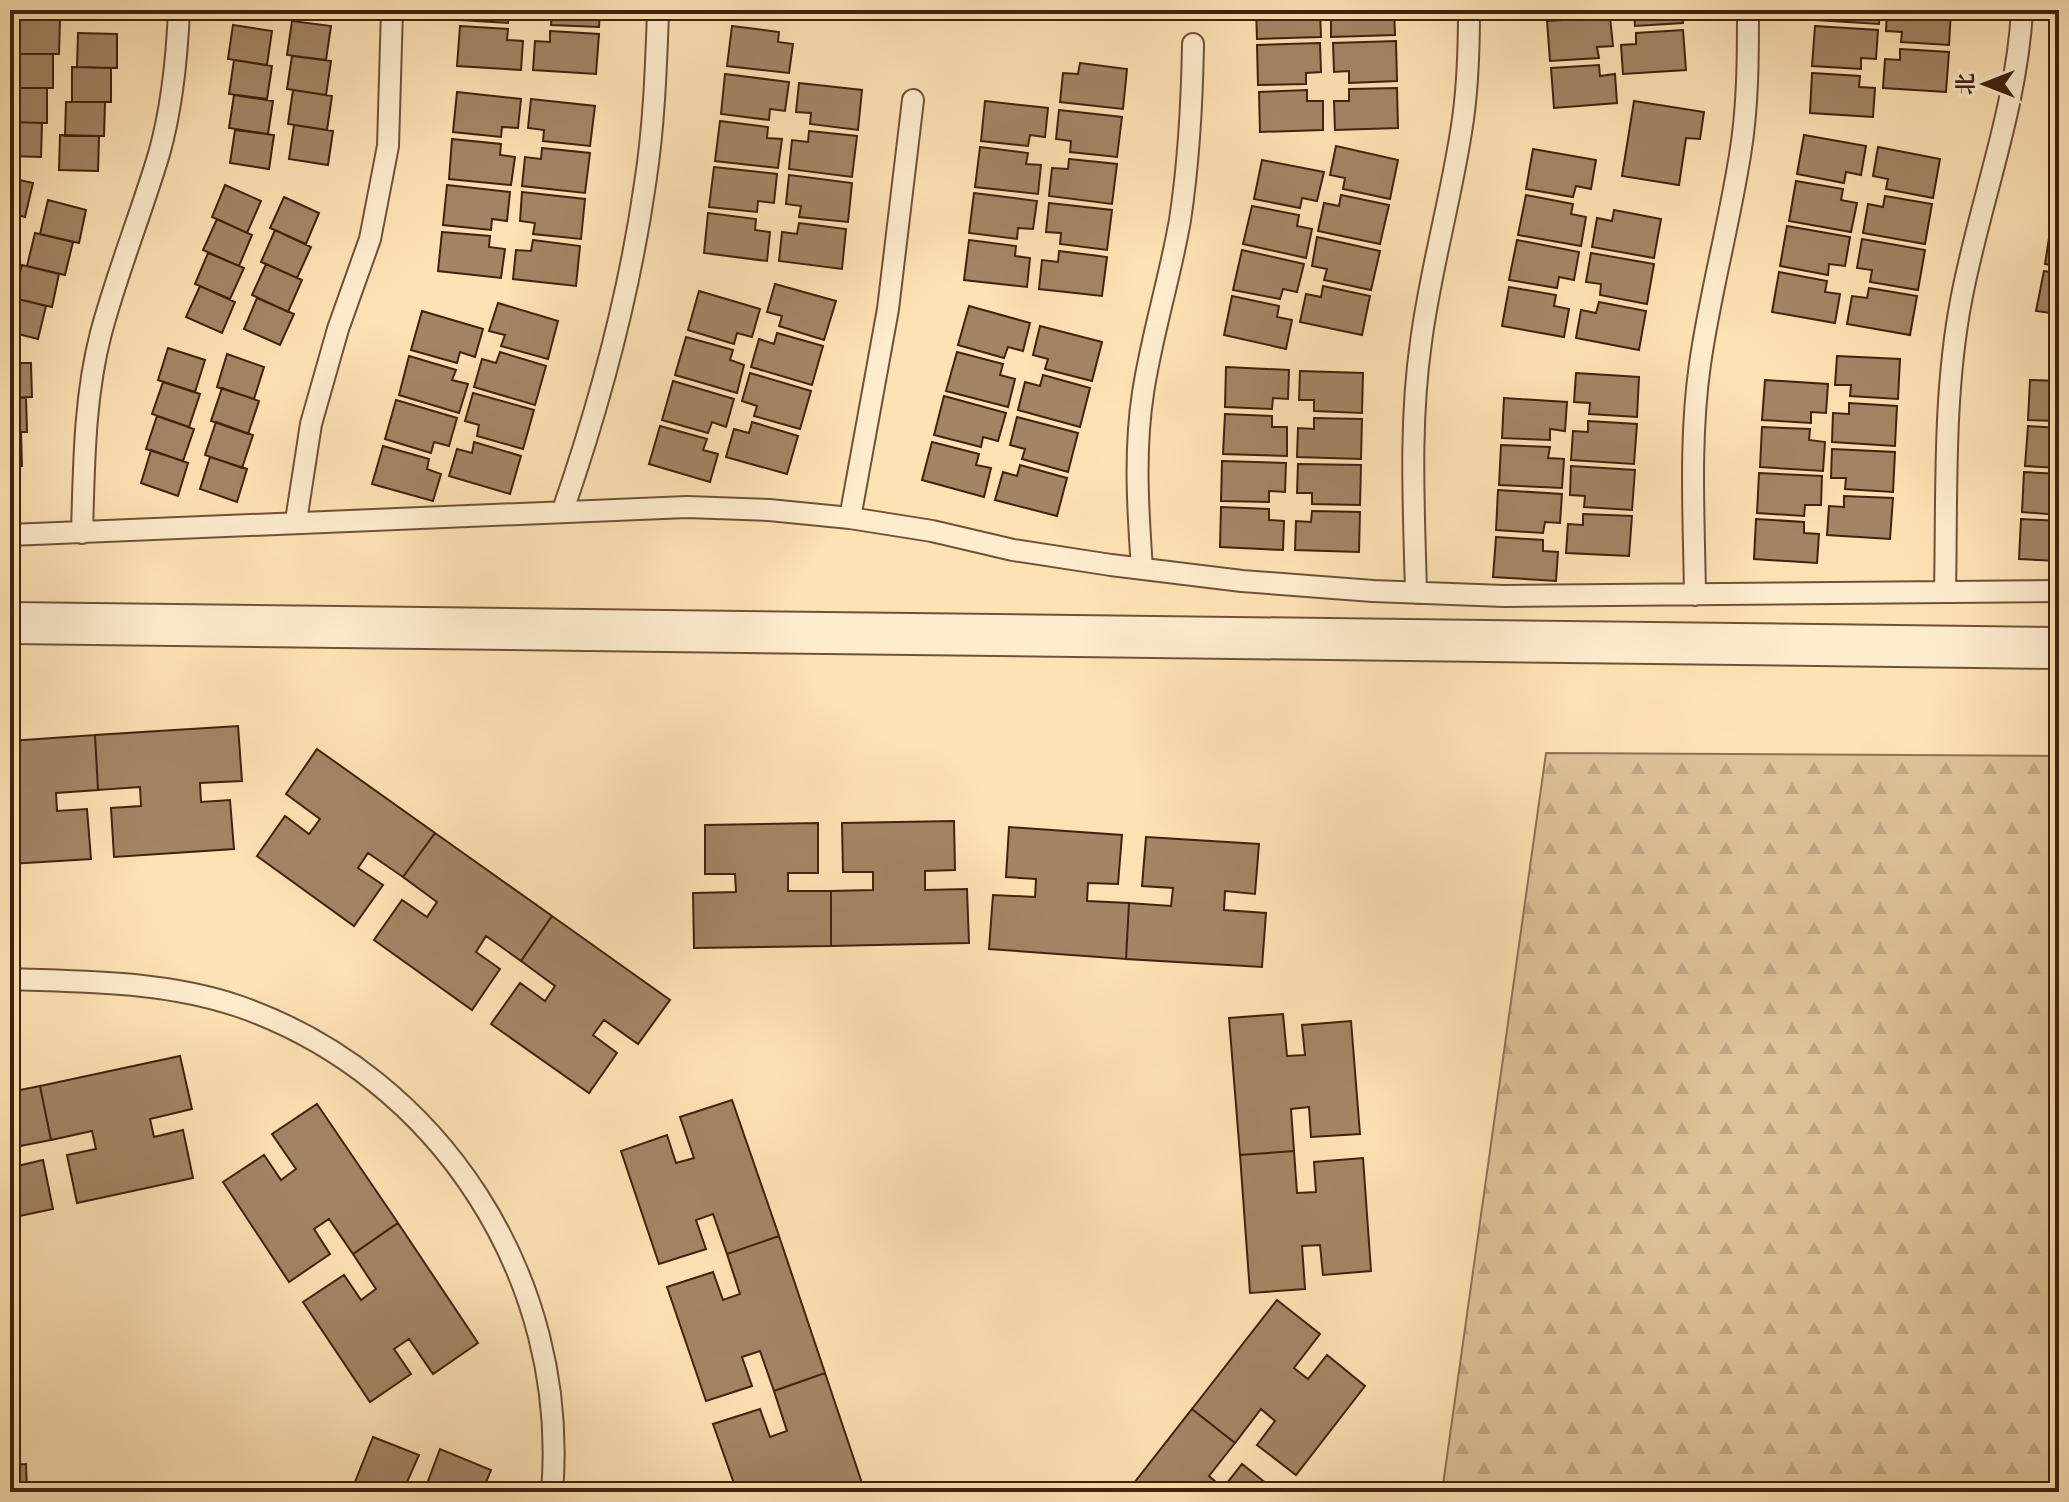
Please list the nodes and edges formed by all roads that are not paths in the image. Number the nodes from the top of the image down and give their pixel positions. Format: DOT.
graph roads {
  1 [pos="179,10"];
  2 [pos="392,10"];
  3 [pos="1469,10"];
  4 [pos="1748,10"];
  5 [pos="2022,10"];
  6 [pos="658,12"];
  7 [pos="1193,44"];
  8 [pos="913,100"];
  9 [pos="563,510"];
  10 [pos="850,518"];
  11 [pos="296,521"];
  12 [pos="82,533"];
  13 [pos="10,535"];
  14 [pos="1142,569"];
  15 [pos="2059,591"];
  16 [pos="1945,592"];
  17 [pos="1416,593"];
  18 [pos="1695,595"];
  19 [pos="10,623"];
  20 [pos="2059,648"];
  21 [pos="10,979"];
  22 [pos="552,1492"];
  1 -- 12 [label="lane"];
  2 -- 11 [label="lane"];
  3 -- 17 [label="lane"];
  4 -- 18 [label="lane"];
  5 -- 16 [label="lane"];
  6 -- 9 [label="lane"];
  7 -- 14 [label="lane"];
  8 -- 10 [label="lane"];
  9 -- 10 [label="lane"];
  9 -- 11 [label="lane"];
  10 -- 14 [label="lane"];
  11 -- 12 [label="lane"];
  12 -- 13 [label="lane"];
  14 -- 17 [label="lane"];
  15 -- 16 [label="lane"];
  16 -- 18 [label="lane"];
  17 -- 18 [label="lane"];
  19 -- 20 [label="street"];
  21 -- 22 [label="lane"];
}
